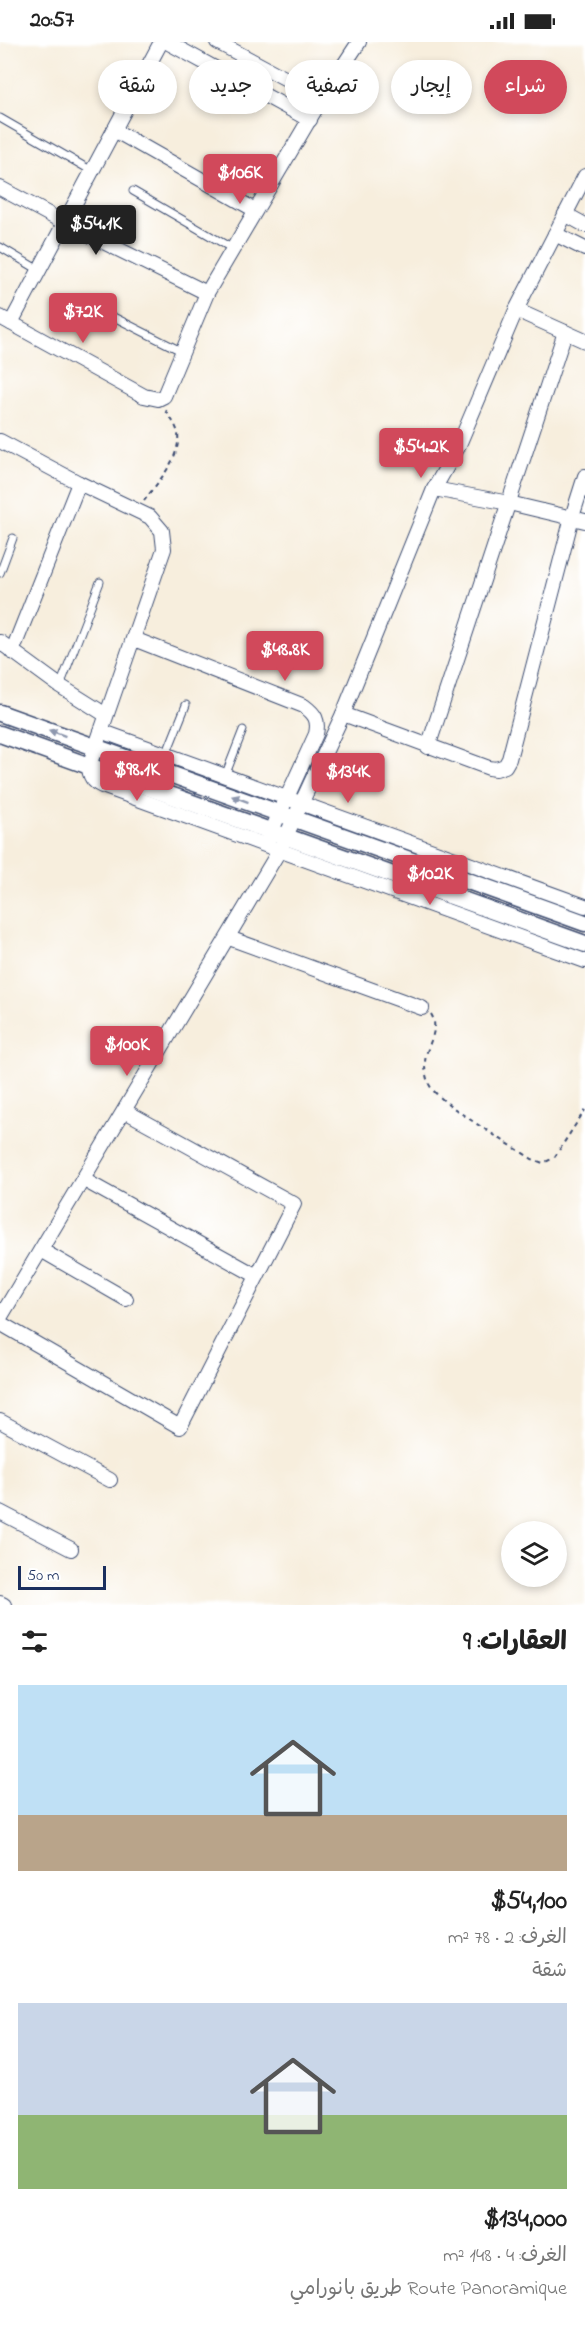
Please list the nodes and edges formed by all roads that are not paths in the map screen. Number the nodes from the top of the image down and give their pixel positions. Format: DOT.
graph roads {
  1 [pos="161,42"];
  2 [pos="167,42"];
  3 [pos="217,42"];
  4 [pos="359,42"];
  5 [pos="181,46"];
  6 [pos="347,60"];
  7 [pos="285,78"];
  8 [pos="313,114"];
  9 [pos="0,118"];
  10 [pos="310,120"];
  11 [pos="114,130"];
  12 [pos="92,171"];
  13 [pos="585,176"];
  14 [pos="0,188"];
  15 [pos="133,191"];
  16 [pos="255,210"];
  17 [pos="565,214"];
  18 [pos="64,223"];
  19 [pos="585,225"];
  20 [pos="555,234"];
  21 [pos="0,247"];
  22 [pos="233,249"];
  23 [pos="585,249"];
  24 [pos="39,270"];
  25 [pos="207,293"];
  26 [pos="80,300"];
  27 [pos="516,310"];
  28 [pos="6,320"];
  29 [pos="565,332"];
  30 [pos="585,341"];
  31 [pos="183,352"];
  32 [pos="0,441"];
  33 [pos="585,476"];
  34 [pos="79,483"];
  35 [pos="434,489"];
  36 [pos="509,503"];
  37 [pos="578,519"];
  38 [pos="13,538"];
  39 [pos="0,573"];
  40 [pos="100,582"];
  41 [pos="134,639"];
  42 [pos="0,642"];
  43 [pos="12,652"];
  44 [pos="60,686"];
  45 [pos="186,705"];
  46 [pos="0,713"];
  47 [pos="343,714"];
  48 [pos="106,715"];
  49 [pos="243,730"];
  50 [pos="0,734"];
  51 [pos="98,739"];
  52 [pos="428,747"];
  53 [pos="166,755"];
  54 [pos="89,766"];
  55 [pos="225,776"];
  56 [pos="291,809"];
  57 [pos="276,841"];
  58 [pos="585,906"];
  59 [pos="585,923"];
  60 [pos="229,938"];
  61 [pos="585,944"];
  62 [pos="585,961"];
  63 [pos="422,1008"];
  64 [pos="125,1111"];
  65 [pos="84,1180"];
  66 [pos="41,1250"];
  67 [pos="257,1276"];
  68 [pos="126,1299"];
  69 [pos="0,1318"];
  70 [pos="0,1323"];
  71 [pos="0,1421"];
  72 [pos="110,1480"];
  73 [pos="0,1512"];
  74 [pos="71,1549"];
  1 -- 11 [label="street"];
  2 -- 5 [label="street"];
  3 -- 7 [label="street"];
  4 -- 6 [label="street"];
  5 -- 10 [label="street"];
  8 -- 10 [label="street"];
  9 -- 12 [label="lane"];
  10 -- 16 [label="street"];
  11 -- 12 [label="street"];
  11 -- 16 [label="street"];
  12 -- 18 [label="street"];
  13 -- 17 [label="street"];
  14 -- 18 [label="street"];
  15 -- 22 [label="lane"];
  16 -- 22 [label="street"];
  17 -- 19 [label="street"];
  17 -- 20 [label="street"];
  18 -- 24 [label="street"];
  18 -- 25 [label="street"];
  20 -- 23 [label="street"];
  20 -- 27 [label="street"];
  21 -- 24 [label="lane"];
  22 -- 25 [label="street"];
  24 -- 28 [label="street"];
  25 -- 31 [label="street"];
  26 -- 31 [label="lane"];
  27 -- 29 [label="street"];
  27 -- 35 [label="street"];
  28 -- 31 [label="street"];
  29 -- 30 [label="street"];
  29 -- 36 [label="street"];
  32 -- 34 [label="street"];
  33 -- 37 [label="street"];
  34 -- 41 [label="street"];
  34 -- 43 [label="street"];
  35 -- 36 [label="street"];
  35 -- 47 [label="street"];
  36 -- 37 [label="street"];
  36 -- 52 [label="street"];
  37 -- 52 [label="street"];
  38 -- 39 [label="lane"];
  40 -- 44 [label="lane"];
  41 -- 48 [label="street"];
  41 -- 56 [label="street"];
  42 -- 43 [label="street"];
  43 -- 44 [label="street"];
  44 -- 48 [label="street"];
  45 -- 53 [label="lane"];
  51 -- 46 [label="street, one-way"];
  47 -- 52 [label="street"];
  47 -- 56 [label="street"];
  48 -- 51 [label="street"];
  49 -- 55 [label="lane"];
  50 -- 54 [label="street"];
  51 -- 53 [label="street"];
  51 -- 54 [label="street"];
  56 -- 51 [label="street, one-way"];
  53 -- 55 [label="street"];
  54 -- 57 [label="street"];
  55 -- 56 [label="street"];
  56 -- 57 [label="street"];
  56 -- 58 [label="street"];
  56 -- 59 [label="street"];
  57 -- 60 [label="street"];
  57 -- 61 [label="street"];
  57 -- 62 [label="street"];
  60 -- 63 [label="street"];
  60 -- 64 [label="street"];
  64 -- 65 [label="street"];
  64 -- 67 [label="street"];
  65 -- 66 [label="street"];
  65 -- 67 [label="street"];
  66 -- 68 [label="street"];
  66 -- 69 [label="street"];
  67 -- 70 [label="street"];
  71 -- 72 [label="street"];
  73 -- 74 [label="street"];
}
